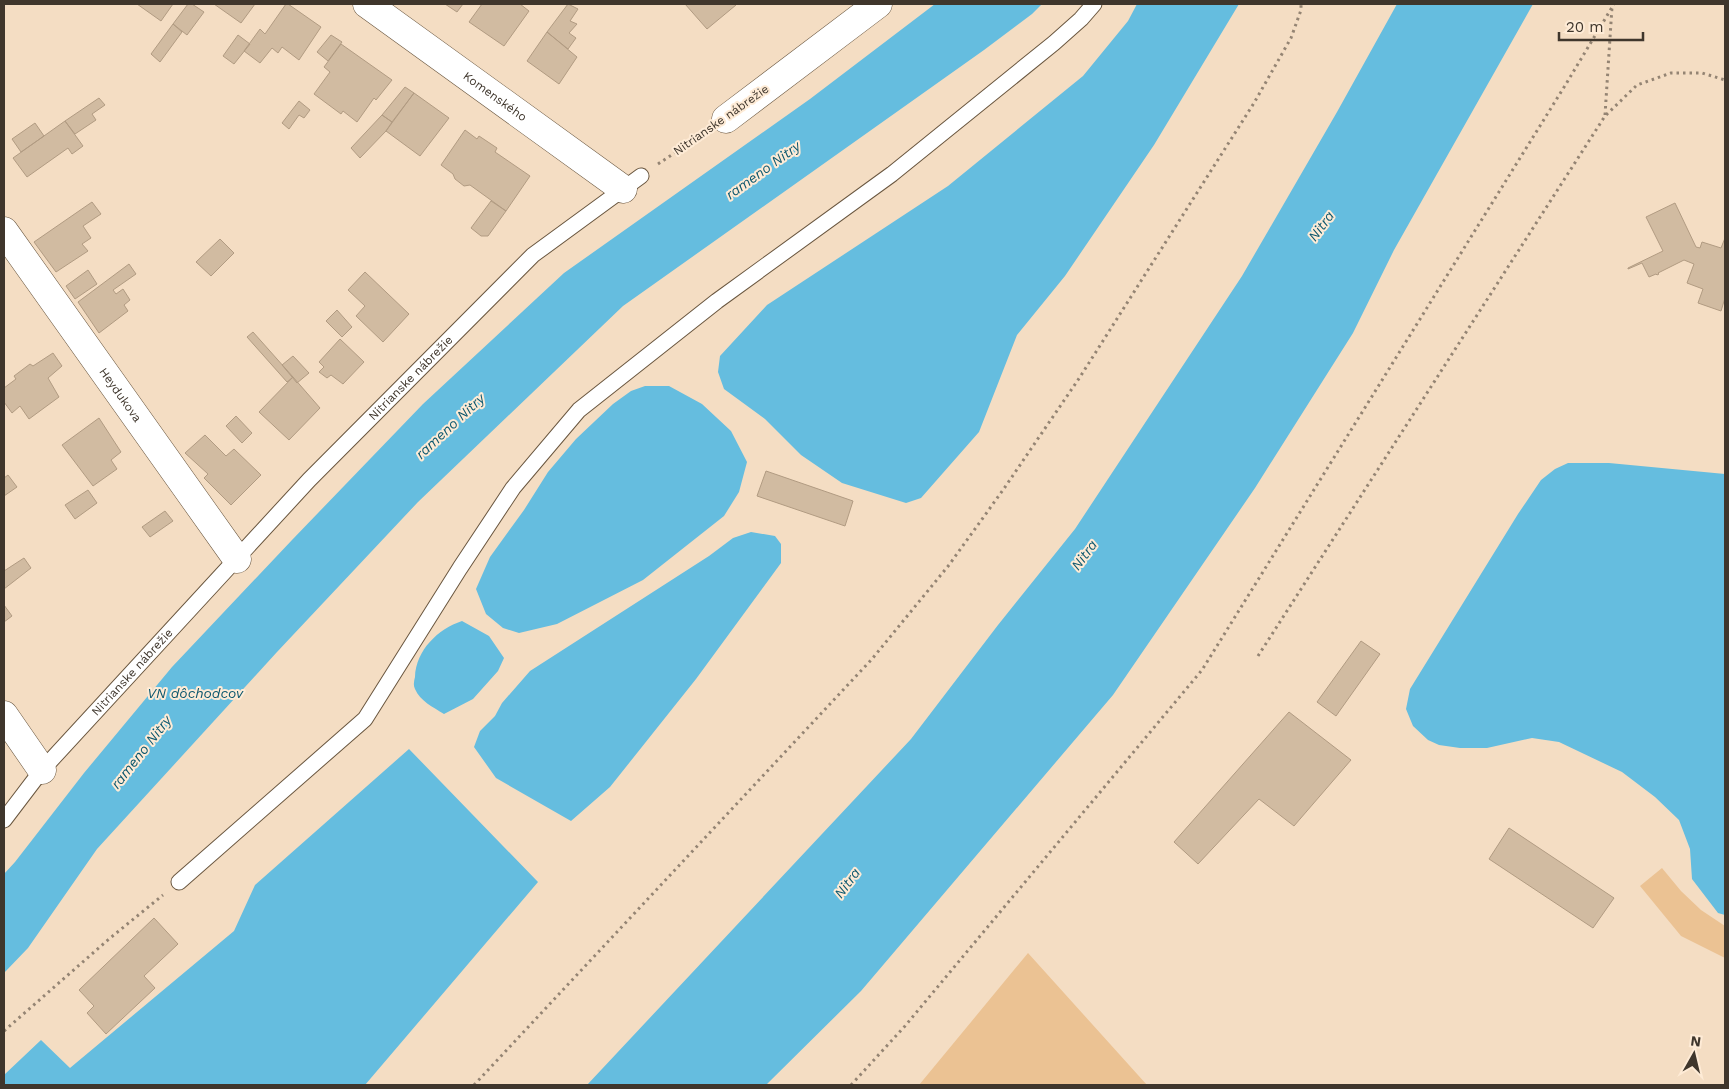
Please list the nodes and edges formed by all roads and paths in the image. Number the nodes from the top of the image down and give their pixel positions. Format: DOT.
graph roads {
  1 [pos="367,4"];
  2 [pos="878,4"];
  3 [pos="1094,4"];
  4 [pos="1301,4"];
  5 [pos="1613,5"];
  6 [pos="1725,80"];
  7 [pos="1605,116"];
  8 [pos="726,119"];
  9 [pos="632,182"];
  10 [pos="4,231"];
  11 [pos="237,558"];
  12 [pos="1258,656"];
  13 [pos="4,715"];
  14 [pos="42,770"];
  15 [pos="4,820"];
  16 [pos="179,882"];
  17 [pos="4,1031"];
  18 [pos="474,1085"];
  19 [pos="851,1085"];
  1 -- 9 [label="street, Komenského"];
  2 -- 8 [label="street, Nitrianske nábrežie"];
  3 -- 16 [label="lane"];
  4 -- 18 [label="path"];
  5 -- 7 [label="path"];
  5 -- 19 [label="path"];
  6 -- 7 [label="path"];
  7 -- 12 [label="path"];
  8 -- 9 [label="path, Nitrianske nábrežie"];
  9 -- 11 [label="lane, Nitrianske nábrežie"];
  10 -- 11 [label="street, Heydukova"];
  11 -- 14 [label="lane, Nitrianske nábrežie"];
  13 -- 14 [label="street"];
  14 -- 15 [label="lane, Nitrianske nábrežie"];
  16 -- 17 [label="path"];
}
